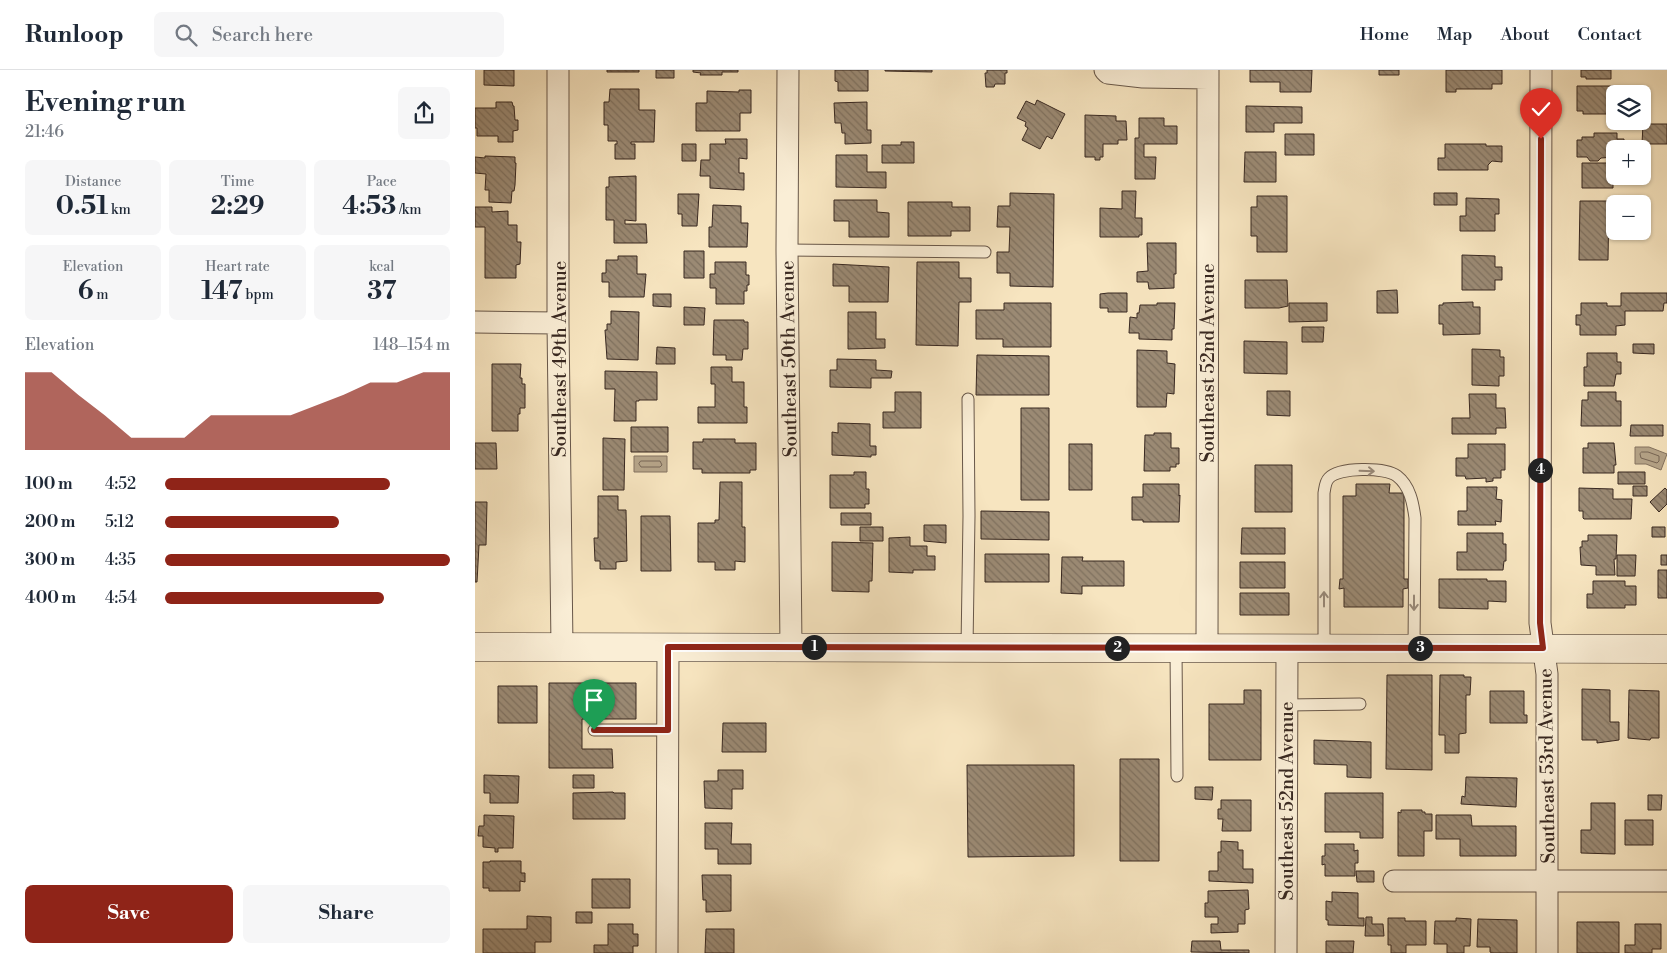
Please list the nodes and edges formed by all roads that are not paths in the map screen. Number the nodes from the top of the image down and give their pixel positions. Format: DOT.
graph roads {
  1 [pos="559,70"];
  2 [pos="789,70"];
  3 [pos="1105,70"];
  4 [pos="1541,70"];
  5 [pos="1208,74"];
  6 [pos="787,250"];
  7 [pos="985,252"];
  8 [pos="475,322"];
  9 [pos="558,323"];
  10 [pos="968,400"];
  11 [pos="475,647"];
  12 [pos="562,647"];
  13 [pos="668,647"];
  14 [pos="791,647"];
  15 [pos="967,648"];
  16 [pos="1176,648"];
  17 [pos="1207,648"];
  18 [pos="1287,648"];
  19 [pos="1323,648"];
  20 [pos="1414,648"];
  21 [pos="1543,648"];
  22 [pos="1667,649"];
  23 [pos="1360,704"];
  24 [pos="1287,705"];
  25 [pos="594,730"];
  26 [pos="668,730"];
  27 [pos="1177,776"];
  28 [pos="1395,881"];
  29 [pos="1547,881"];
  30 [pos="1667,881"];
  31 [pos="667,953"];
  32 [pos="1286,953"];
  33 [pos="1547,953"];
  1 -- 9 [label="street, Southeast 49th Avenue"];
  2 -- 6 [label="street, Southeast 50th Avenue"];
  3 -- 5 [label="street, Southeast 52nd Avenue"];
  4 -- 21 [label="street, Southeast 53rd Avenue"];
  5 -- 17 [label="street, Southeast 52nd Avenue"];
  6 -- 7 [label="lane"];
  6 -- 14 [label="street, Southeast 50th Avenue"];
  8 -- 9 [label="street"];
  9 -- 12 [label="street, Southeast 49th Avenue"];
  10 -- 15 [label="lane"];
  11 -- 12 [label="street"];
  12 -- 13 [label="street"];
  13 -- 14 [label="street"];
  13 -- 26 [label="street"];
  14 -- 15 [label="street"];
  15 -- 16 [label="street"];
  16 -- 17 [label="street"];
  16 -- 27 [label="lane"];
  17 -- 18 [label="street"];
  18 -- 19 [label="street"];
  18 -- 24 [label="street, Southeast 52nd Avenue"];
  19 -- 20 [label="street"];
  19 -- 20 [label="lane, one-way"];
  20 -- 21 [label="street"];
  21 -- 22 [label="street"];
  21 -- 29 [label="street, Southeast 53rd Avenue"];
  23 -- 24 [label="lane"];
  24 -- 32 [label="street, Southeast 52nd Avenue"];
  25 -- 26 [label="lane"];
  26 -- 31 [label="street"];
  28 -- 29 [label="street"];
  29 -- 30 [label="street"];
  29 -- 33 [label="street, Southeast 53rd Avenue"];
}
